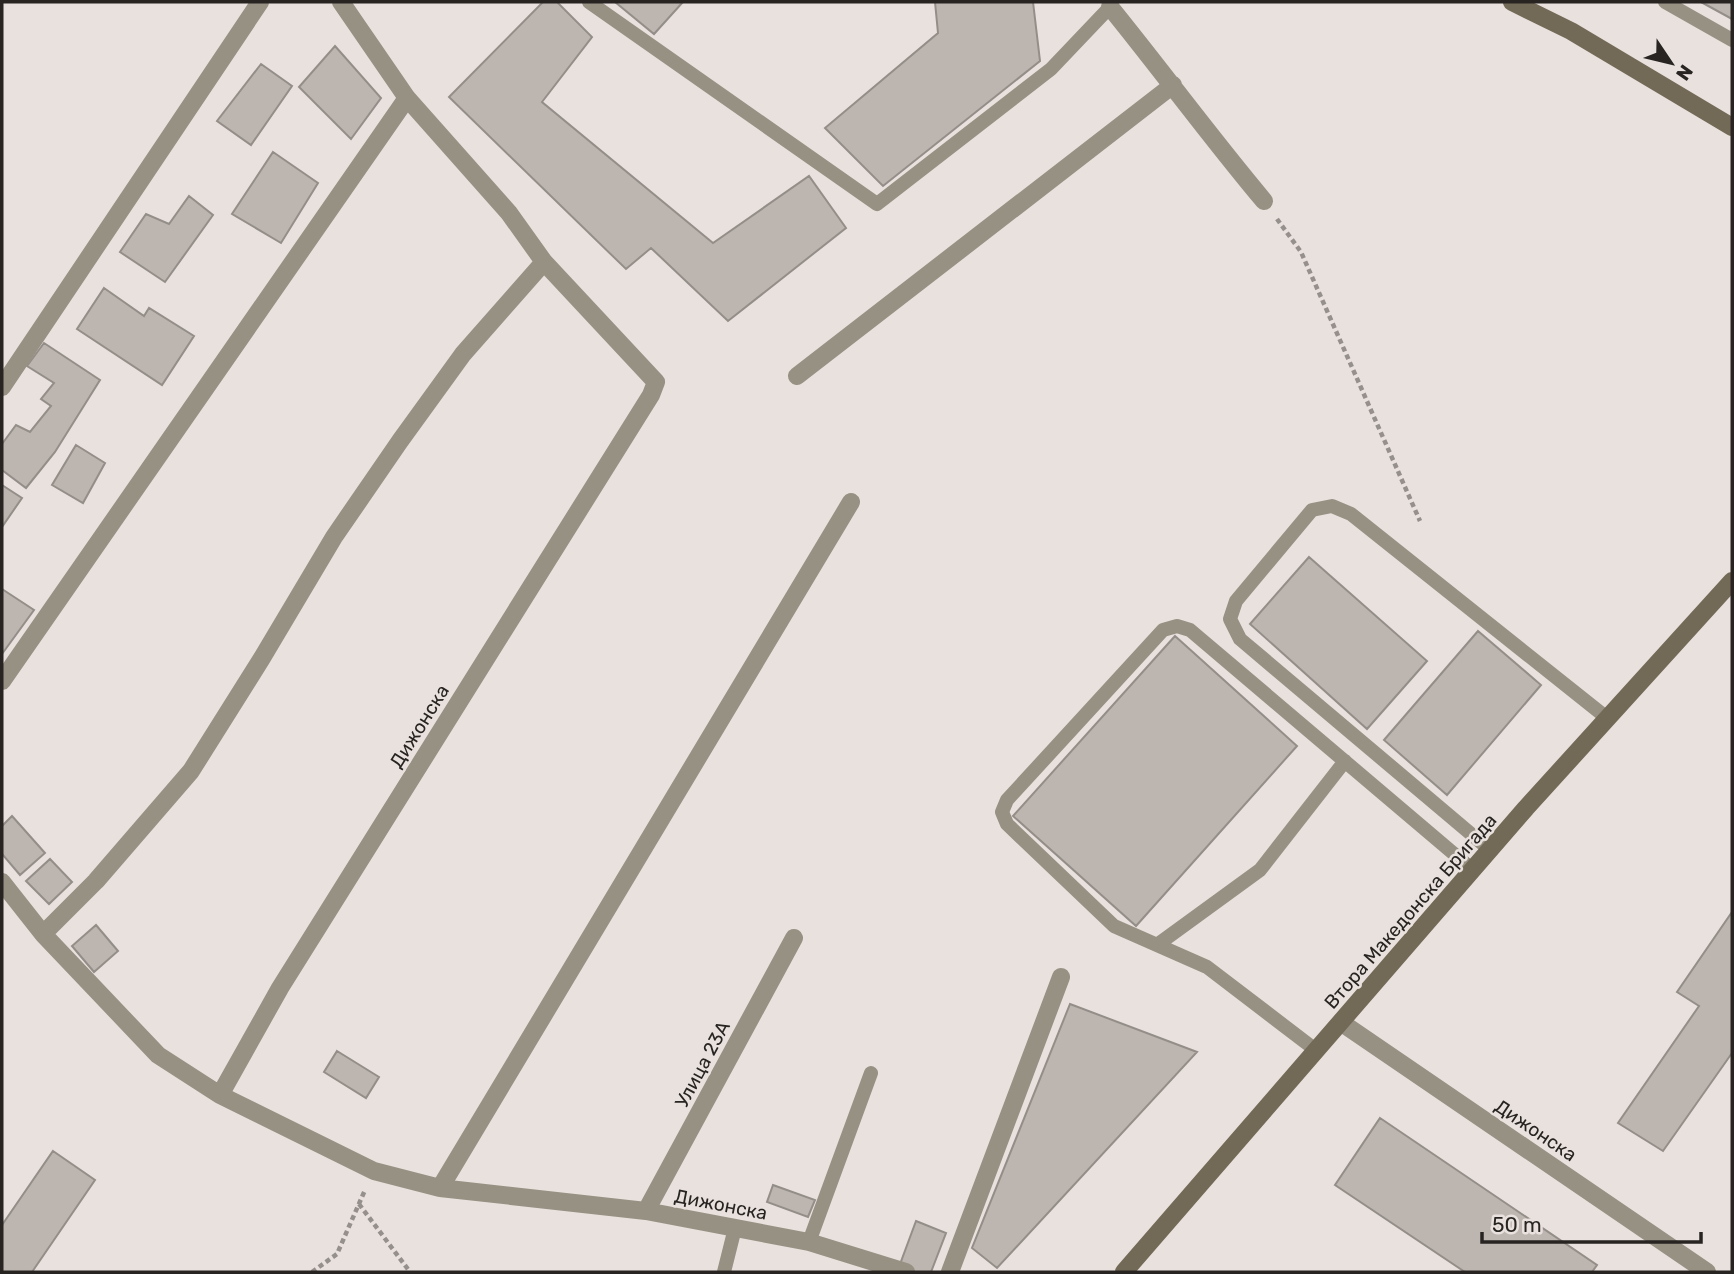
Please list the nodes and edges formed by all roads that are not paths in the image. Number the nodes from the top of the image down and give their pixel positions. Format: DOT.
graph roads {
  1 [pos="260,2"];
  2 [pos="341,2"];
  3 [pos="589,2"];
  4 [pos="1512,2"];
  5 [pos="1665,2"];
  6 [pos="1111,4"];
  7 [pos="1732,40"];
  8 [pos="1173,85"];
  9 [pos="407,98"];
  10 [pos="1732,127"];
  11 [pos="1264,201"];
  12 [pos="544,262"];
  13 [pos="797,376"];
  14 [pos="2,387"];
  15 [pos="850,502"];
  16 [pos="1732,581"];
  17 [pos="2,681"];
  18 [pos="1608,718"];
  19 [pos="1345,761"];
  20 [pos="1490,850"];
  21 [pos="1473,870"];
  22 [pos="2,883"];
  23 [pos="43,934"];
  24 [pos="794,938"];
  25 [pos="1157,944"];
  26 [pos="1061,977"];
  27 [pos="1342,1023"];
  28 [pos="1317,1051"];
  29 [pos="871,1073"];
  30 [pos="220,1095"];
  31 [pos="440,1188"];
  32 [pos="646,1211"];
  33 [pos="735,1228"];
  34 [pos="809,1242"];
  35 [pos="724,1272"];
  36 [pos="906,1272"];
  37 [pos="950,1272"];
  38 [pos="1125,1272"];
  39 [pos="1707,1272"];
  1 -- 14 [label="street"];
  2 -- 9 [label="street"];
  3 -- 6 [label="lane"];
  4 -- 10 [label="street"];
  5 -- 7 [label="lane"];
  6 -- 8 [label="street"];
  8 -- 11 [label="street"];
  8 -- 13 [label="street"];
  9 -- 12 [label="street"];
  9 -- 17 [label="street"];
  12 -- 23 [label="street"];
  12 -- 30 [label="street, Дижонска"];
  15 -- 31 [label="street"];
  16 -- 18 [label="street, Втора Македонска Бригада"];
  18 -- 20 [label="street, Втора Македонска Бригада"];
  18 -- 20 [label="lane"];
  19 -- 21 [label="lane"];
  19 -- 25 [label="lane"];
  19 -- 25 [label="lane"];
  20 -- 21 [label="street, Втора Македонска Бригада"];
  21 -- 27 [label="street, Втора Македонска Бригада"];
  22 -- 23 [label="street, Дижонска"];
  23 -- 30 [label="street, Дижонска"];
  24 -- 32 [label="street, Улица 23А"];
  25 -- 28 [label="lane"];
  26 -- 37 [label="street"];
  27 -- 28 [label="street, Втора Македонска Бригада"];
  27 -- 39 [label="street, Дижонска"];
  28 -- 38 [label="street, Втора Македонска Бригада"];
  29 -- 34 [label="lane"];
  30 -- 31 [label="street, Дижонска"];
  31 -- 32 [label="street, Дижонска"];
  32 -- 33 [label="street, Дижонска"];
  33 -- 34 [label="street, Дижонска"];
  33 -- 35 [label="lane"];
  34 -- 36 [label="street, Дижонска"];
}
